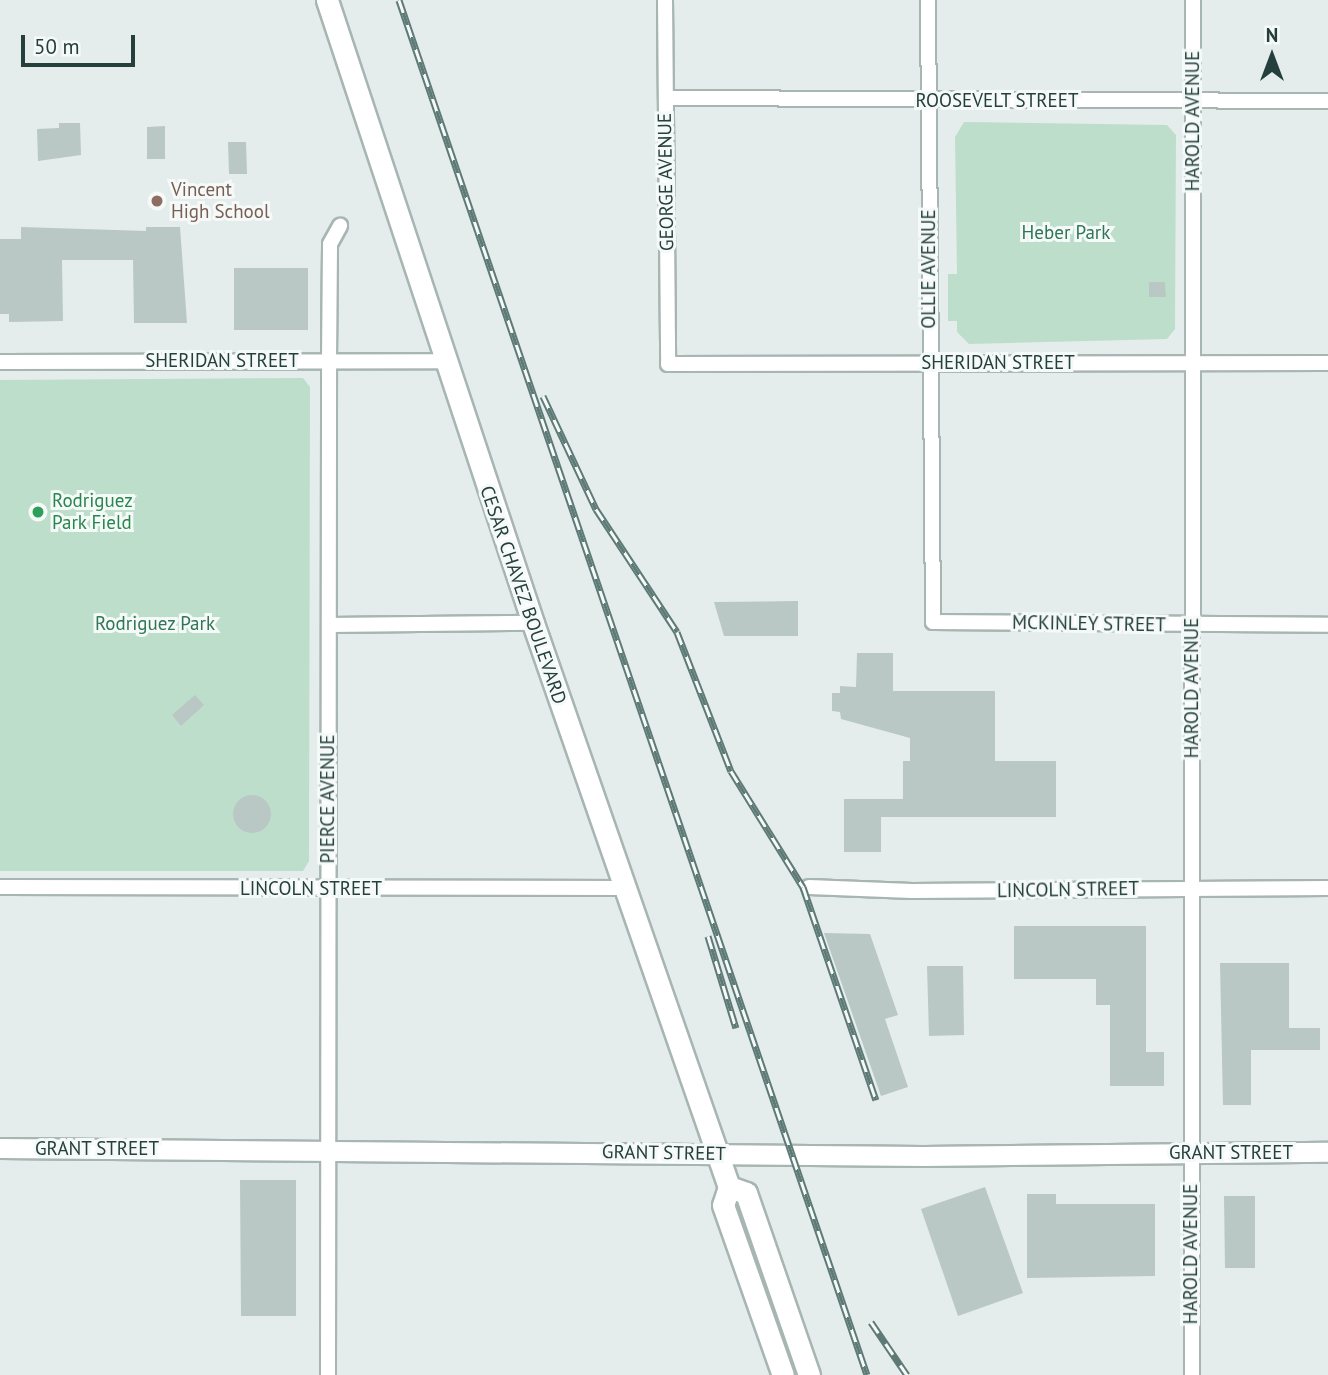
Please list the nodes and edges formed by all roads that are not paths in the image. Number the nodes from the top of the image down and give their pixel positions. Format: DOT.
graph roads {
  1 [pos="327,0"];
  2 [pos="665,0"];
  3 [pos="928,0"];
  4 [pos="1193,0"];
  5 [pos="666,98"];
  6 [pos="929,100"];
  7 [pos="1328,101"];
  8 [pos="1192,102"];
  9 [pos="340,226"];
  10 [pos="444,360"];
  11 [pos="329,361"];
  12 [pos="0,362"];
  13 [pos="1193,362"];
  14 [pos="929,363"];
  15 [pos="1328,363"];
  16 [pos="668,364"];
  17 [pos="933,622"];
  18 [pos="533,623"];
  19 [pos="330,625"];
  20 [pos="1191,625"];
  21 [pos="1328,625"];
  22 [pos="0,887"];
  23 [pos="809,887"];
  24 [pos="622,888"];
  25 [pos="1192,888"];
  26 [pos="1328,888"];
  27 [pos="327,889"];
  28 [pos="0,1148"];
  29 [pos="329,1149"];
  30 [pos="1328,1152"];
  31 [pos="715,1153"];
  32 [pos="1191,1153"];
  33 [pos="729,1187"];
  34 [pos="765,1323"];
  35 [pos="328,1375"];
  36 [pos="768,1375"];
  37 [pos="783,1375"];
  38 [pos="809,1375"];
  39 [pos="1192,1375"];
  1 -- 10 [label="main road, CESAR CHAVEZ BOULEVARD"];
  2 -- 5 [label="street, GEORGE AVENUE"];
  3 -- 6 [label="street, OLLIE AVENUE"];
  4 -- 8 [label="street, HAROLD AVENUE"];
  5 -- 6 [label="street, ROOSEVELT STREET"];
  5 -- 16 [label="street, GEORGE AVENUE"];
  6 -- 8 [label="street, ROOSEVELT STREET"];
  6 -- 14 [label="street, OLLIE AVENUE"];
  7 -- 8 [label="street, ROOSEVELT STREET"];
  8 -- 13 [label="street, HAROLD AVENUE"];
  9 -- 11 [label="street, PIERCE AVENUE"];
  10 -- 11 [label="street, SHERIDAN STREET"];
  10 -- 18 [label="main road, CESAR CHAVEZ BOULEVARD"];
  11 -- 12 [label="street, SHERIDAN STREET"];
  11 -- 19 [label="street, PIERCE AVENUE"];
  13 -- 14 [label="street, SHERIDAN STREET"];
  13 -- 15 [label="street, SHERIDAN STREET"];
  13 -- 20 [label="street, HAROLD AVENUE"];
  14 -- 16 [label="street, SHERIDAN STREET"];
  14 -- 17 [label="street, OLLIE AVENUE"];
  17 -- 20 [label="street, MCKINLEY STREET"];
  18 -- 19 [label="street"];
  18 -- 24 [label="main road, CESAR CHAVEZ BOULEVARD"];
  19 -- 27 [label="street, PIERCE AVENUE"];
  20 -- 21 [label="street, MCKINLEY STREET"];
  20 -- 25 [label="street, HAROLD AVENUE"];
  22 -- 27 [label="street, LINCOLN STREET"];
  23 -- 25 [label="street, LINCOLN STREET"];
  24 -- 27 [label="street, LINCOLN STREET"];
  24 -- 31 [label="main road, CESAR CHAVEZ BOULEVARD"];
  25 -- 26 [label="street, LINCOLN STREET"];
  25 -- 32 [label="street, HAROLD AVENUE"];
  27 -- 29 [label="street, PIERCE AVENUE"];
  28 -- 29 [label="street, GRANT STREET"];
  29 -- 31 [label="street, GRANT STREET"];
  29 -- 35 [label="street, PIERCE AVENUE"];
  30 -- 32 [label="street, GRANT STREET"];
  31 -- 32 [label="street, GRANT STREET"];
  31 -- 33 [label="main road, CESAR CHAVEZ BOULEVARD"];
  32 -- 39 [label="street, HAROLD AVENUE"];
  33 -- 34 [label="main road, CESAR CHAVEZ BOULEVARD"];
  33 -- 38 [label="main road, CESAR CHAVEZ BOULEVARD"];
  34 -- 36 [label="main road"];
  34 -- 37 [label="main road, CESAR CHAVEZ BOULEVARD"];
}
